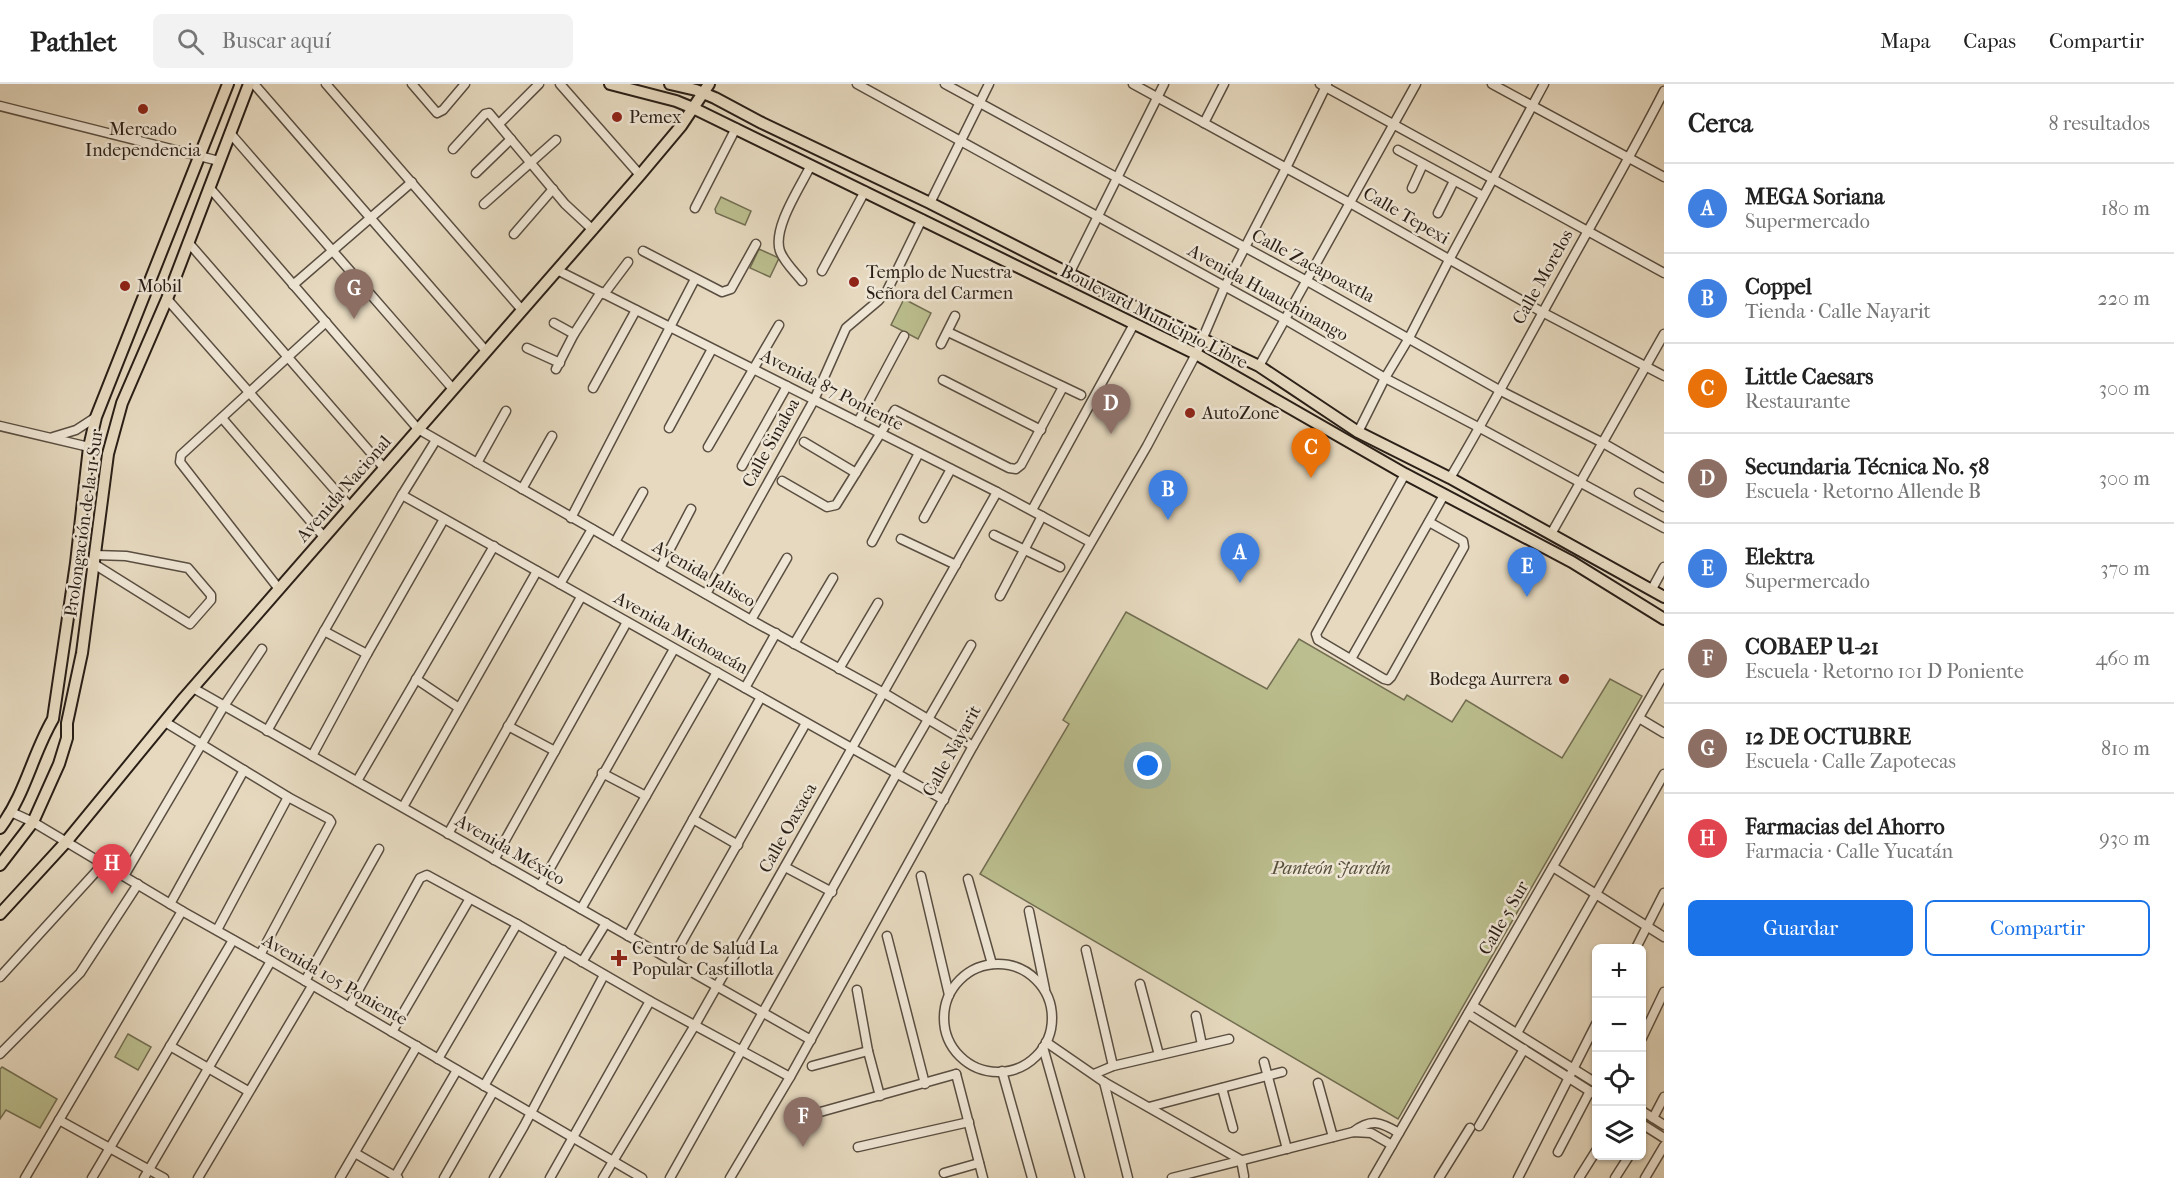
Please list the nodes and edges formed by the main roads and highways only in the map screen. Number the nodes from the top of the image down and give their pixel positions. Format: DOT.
graph roads {
  1 [pos="228,84"];
  2 [pos="252,84"];
  3 [pos="610,84"];
  4 [pos="670,84"];
  5 [pos="706,88"];
  6 [pos="693,108"];
  7 [pos="1664,597"];
  8 [pos="1664,619"];
  9 [pos="6,815"];
  10 [pos="0,828"];
  11 [pos="0,865"];
  12 [pos="0,914"];
  1 -- 9 [label="main road, Prolongación de la 11 Sur"];
  2 -- 11 [label="main road, Prolongación de la 11 Sur"];
  3 -- 6 [label="main road, Boulevard Municipio Libre"];
  4 -- 5 [label="main road, Boulevard Municipio Libre"];
  5 -- 6 [label="main road, Avenida Nacional"];
  5 -- 7 [label="main road, Boulevard Municipio Libre"];
  6 -- 8 [label="main road, Boulevard Municipio Libre"];
  6 -- 12 [label="main road, Avenida Nacional"];
  9 -- 10 [label="main road, Prolongación de la 11 Sur"];
}
